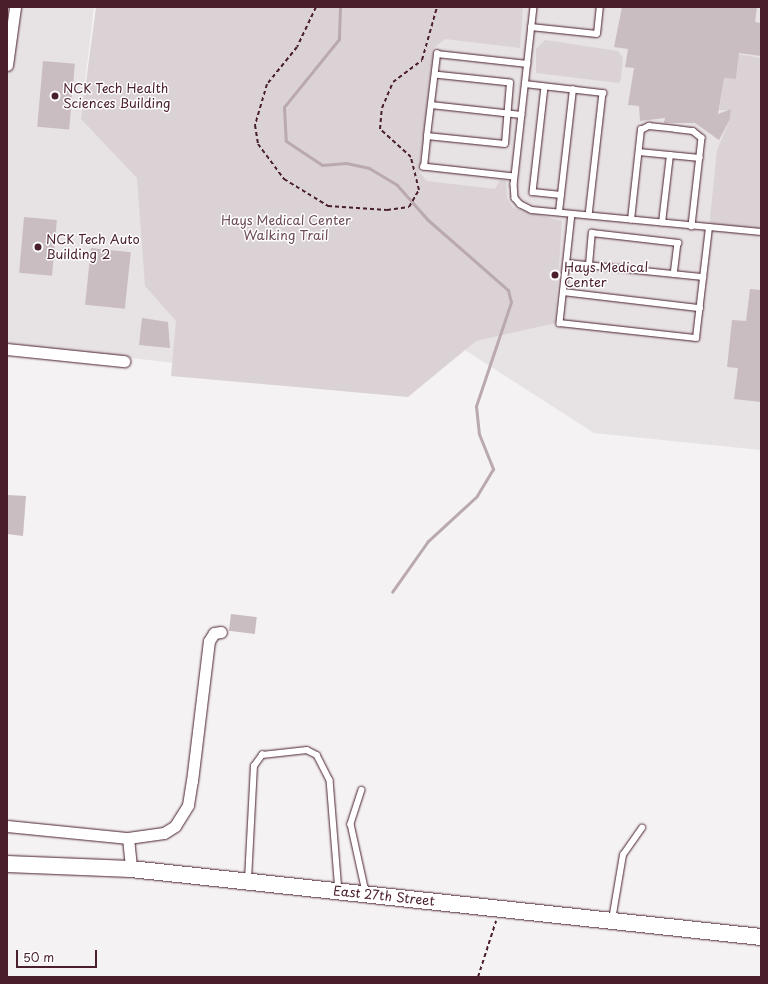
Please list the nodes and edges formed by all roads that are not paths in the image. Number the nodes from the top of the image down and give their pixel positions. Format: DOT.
graph roads {
  1 [pos="15,7"];
  2 [pos="534,7"];
  3 [pos="600,7"];
  4 [pos="532,27"];
  5 [pos="527,64"];
  6 [pos="7,65"];
  7 [pos="435,75"];
  8 [pos="525,84"];
  9 [pos="545,86"];
  10 [pos="573,90"];
  11 [pos="431,105"];
  12 [pos="508,113"];
  13 [pos="521,115"];
  14 [pos="427,136"];
  15 [pos="638,152"];
  16 [pos="670,155"];
  17 [pos="700,158"];
  18 [pos="514,177"];
  19 [pos="561,195"];
  20 [pos="559,212"];
  21 [pos="572,214"];
  22 [pos="589,215"];
  23 [pos="631,220"];
  24 [pos="662,223"];
  25 [pos="692,226"];
  26 [pos="709,228"];
  27 [pos="761,232"];
  28 [pos="566,263"];
  29 [pos="588,265"];
  30 [pos="674,274"];
  31 [pos="703,277"];
  32 [pos="563,292"];
  33 [pos="700,308"];
  34 [pos="7,349"];
  35 [pos="124,361"];
  36 [pos="221,632"];
  37 [pos="362,790"];
  38 [pos="7,826"];
  39 [pos="642,828"];
  40 [pos="128,838"];
  41 [pos="7,864"];
  42 [pos="131,869"];
  43 [pos="248,881"];
  44 [pos="339,891"];
  45 [pos="366,894"];
  46 [pos="612,921"];
  47 [pos="761,937"];
  1 -- 6 [label="street"];
  2 -- 4 [label="lane"];
  3 -- 4 [label="lane"];
  4 -- 5 [label="lane"];
  5 -- 7 [label="lane"];
  5 -- 8 [label="lane"];
  7 -- 11 [label="lane"];
  7 -- 12 [label="lane"];
  8 -- 9 [label="lane"];
  8 -- 13 [label="lane"];
  9 -- 10 [label="lane"];
  9 -- 19 [label="lane"];
  10 -- 19 [label="lane"];
  10 -- 22 [label="lane"];
  11 -- 12 [label="lane"];
  11 -- 14 [label="lane"];
  12 -- 13 [label="lane"];
  12 -- 14 [label="lane"];
  13 -- 18 [label="lane"];
  14 -- 18 [label="lane"];
  15 -- 16 [label="lane"];
  15 -- 17 [label="lane"];
  15 -- 23 [label="lane"];
  16 -- 17 [label="lane"];
  16 -- 24 [label="lane"];
  17 -- 25 [label="lane"];
  18 -- 20 [label="lane"];
  19 -- 20 [label="lane"];
  20 -- 21 [label="lane"];
  21 -- 22 [label="lane"];
  21 -- 28 [label="lane"];
  22 -- 23 [label="lane"];
  23 -- 24 [label="lane"];
  24 -- 25 [label="lane"];
  25 -- 26 [label="lane"];
  26 -- 27 [label="lane"];
  26 -- 31 [label="lane"];
  28 -- 29 [label="lane"];
  28 -- 32 [label="lane"];
  29 -- 30 [label="lane"];
  29 -- 30 [label="lane"];
  30 -- 31 [label="lane"];
  31 -- 33 [label="lane"];
  32 -- 33 [label="lane"];
  32 -- 33 [label="lane"];
  34 -- 35 [label="street"];
  36 -- 40 [label="street"];
  37 -- 45 [label="lane"];
  38 -- 40 [label="street"];
  39 -- 46 [label="lane"];
  40 -- 42 [label="street"];
  41 -- 42 [label="main road, East 27th Street"];
  42 -- 43 [label="main road, East 27th Street"];
  43 -- 44 [label="main road, East 27th Street"];
  43 -- 44 [label="lane"];
  44 -- 45 [label="main road, East 27th Street"];
  45 -- 46 [label="main road, East 27th Street"];
  46 -- 47 [label="main road, East 27th Street"];
}
